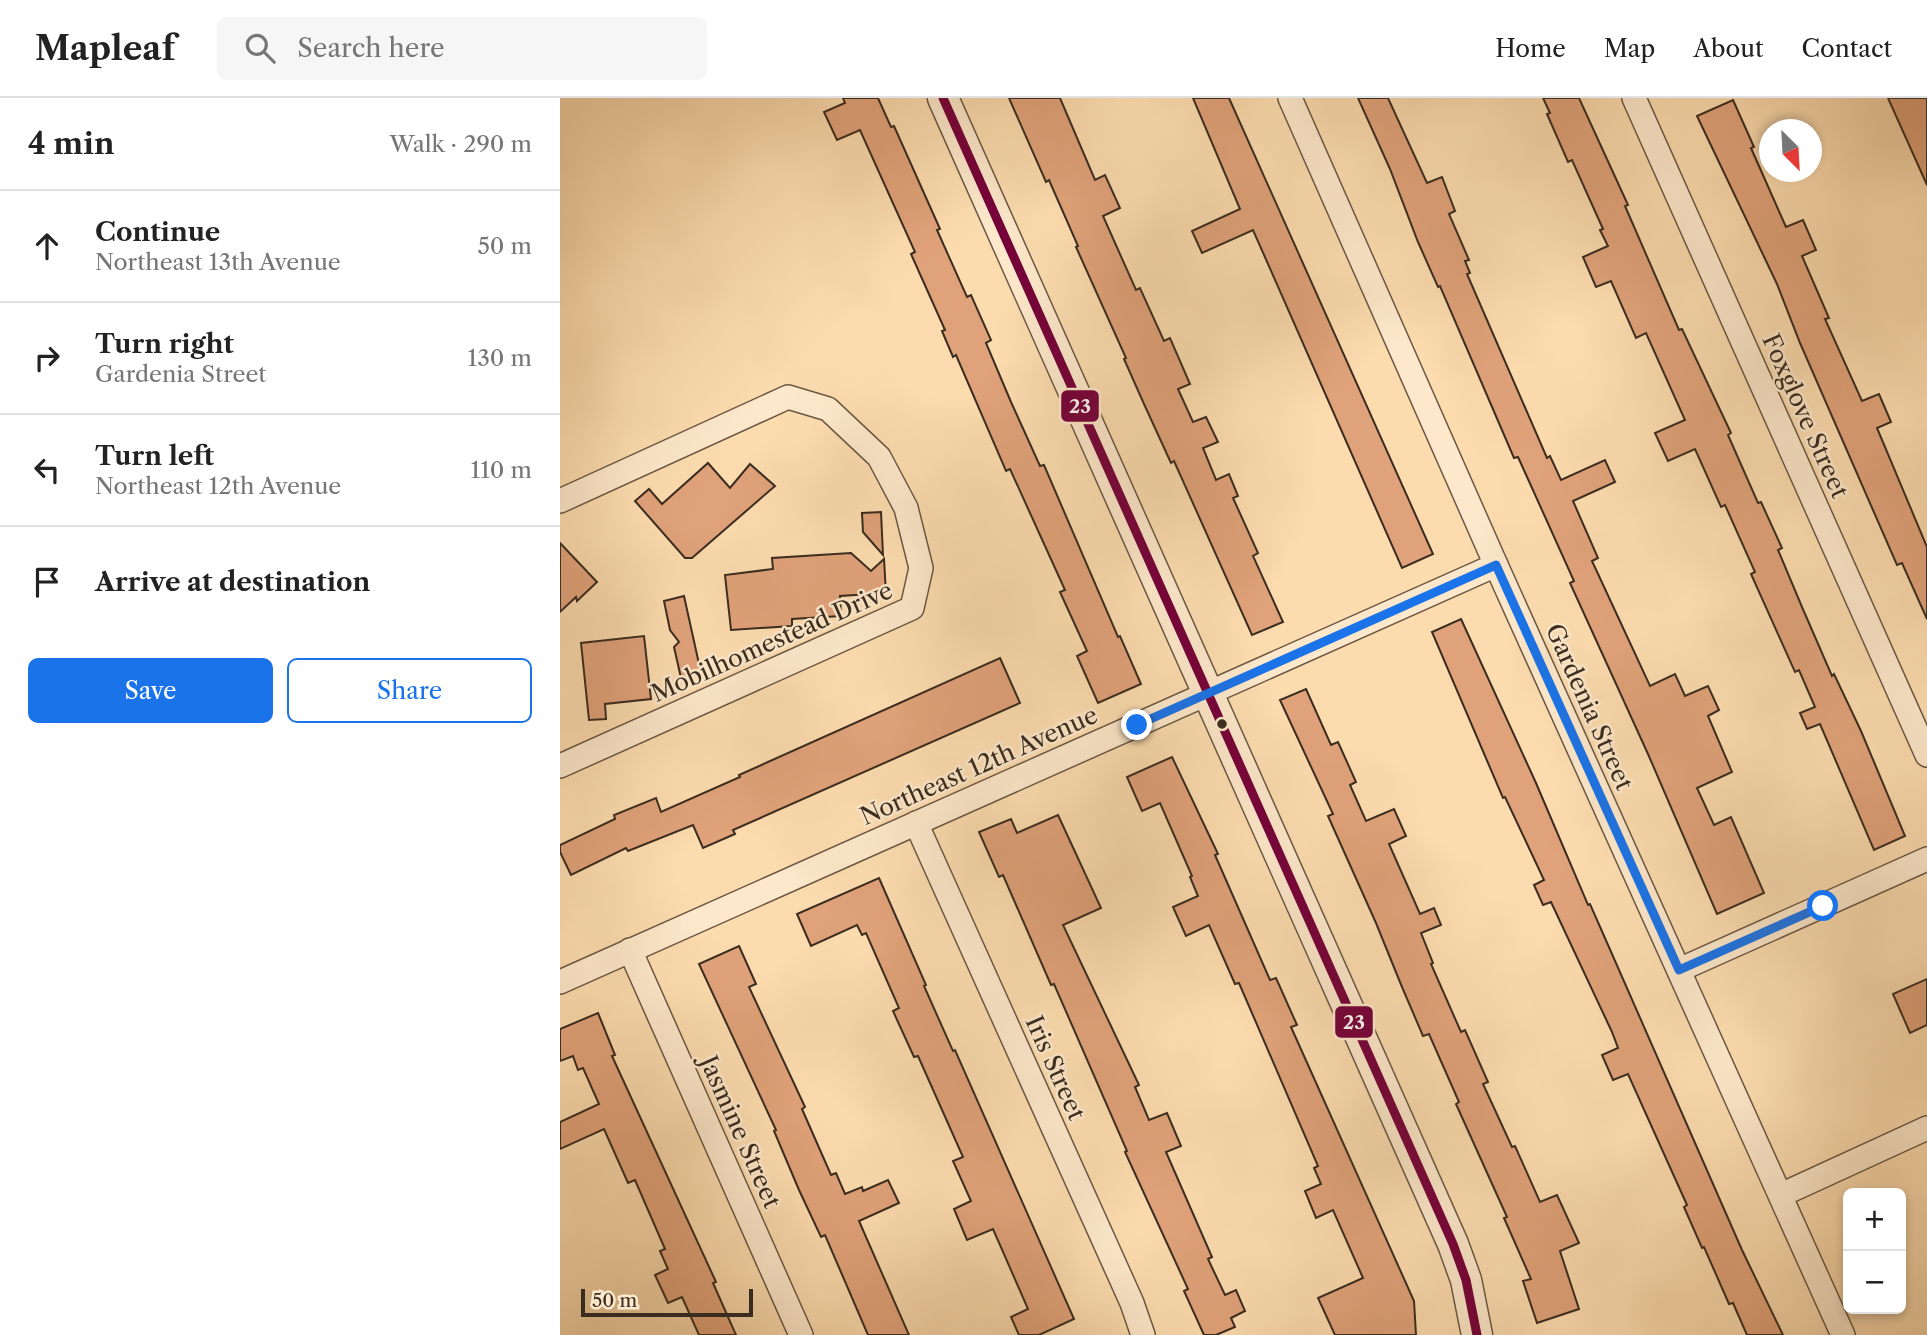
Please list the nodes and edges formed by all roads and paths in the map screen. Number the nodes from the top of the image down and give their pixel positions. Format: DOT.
graph roads {
  1 [pos="943,98"];
  2 [pos="1290,98"];
  3 [pos="1634,98"];
  4 [pos="560,501"];
  5 [pos="1496,565"];
  6 [pos="1208,692"];
  7 [pos="1927,755"];
  8 [pos="560,766"];
  9 [pos="916,823"];
  10 [pos="1927,859"];
  11 [pos="630,950"];
  12 [pos="1679,970"];
  13 [pos="560,982"];
  14 [pos="1927,1128"];
  15 [pos="1781,1195"];
  16 [pos="801,1335"];
  17 [pos="1143,1335"];
  18 [pos="1477,1335"];
  19 [pos="1843,1335"];
  1 -- 6 [label="street"];
  2 -- 5 [label="street, Gardenia Street"];
  3 -- 7 [label="street, Foxglove Street"];
  4 -- 8 [label="street, Mobilhomestead Drive"];
  5 -- 6 [label="street, Northeast 12th Avenue"];
  5 -- 12 [label="street, Gardenia Street"];
  6 -- 9 [label="street, Northeast 12th Avenue"];
  6 -- 18 [label="street"];
  9 -- 11 [label="street, Northeast 12th Avenue"];
  9 -- 17 [label="street, Iris Street"];
  10 -- 12 [label="street"];
  11 -- 13 [label="street, Northeast 12th Avenue"];
  11 -- 16 [label="street, Jasmine Street"];
  12 -- 15 [label="street, Gardenia Street"];
  14 -- 15 [label="street"];
  15 -- 19 [label="street, Gardenia Street"];
}
